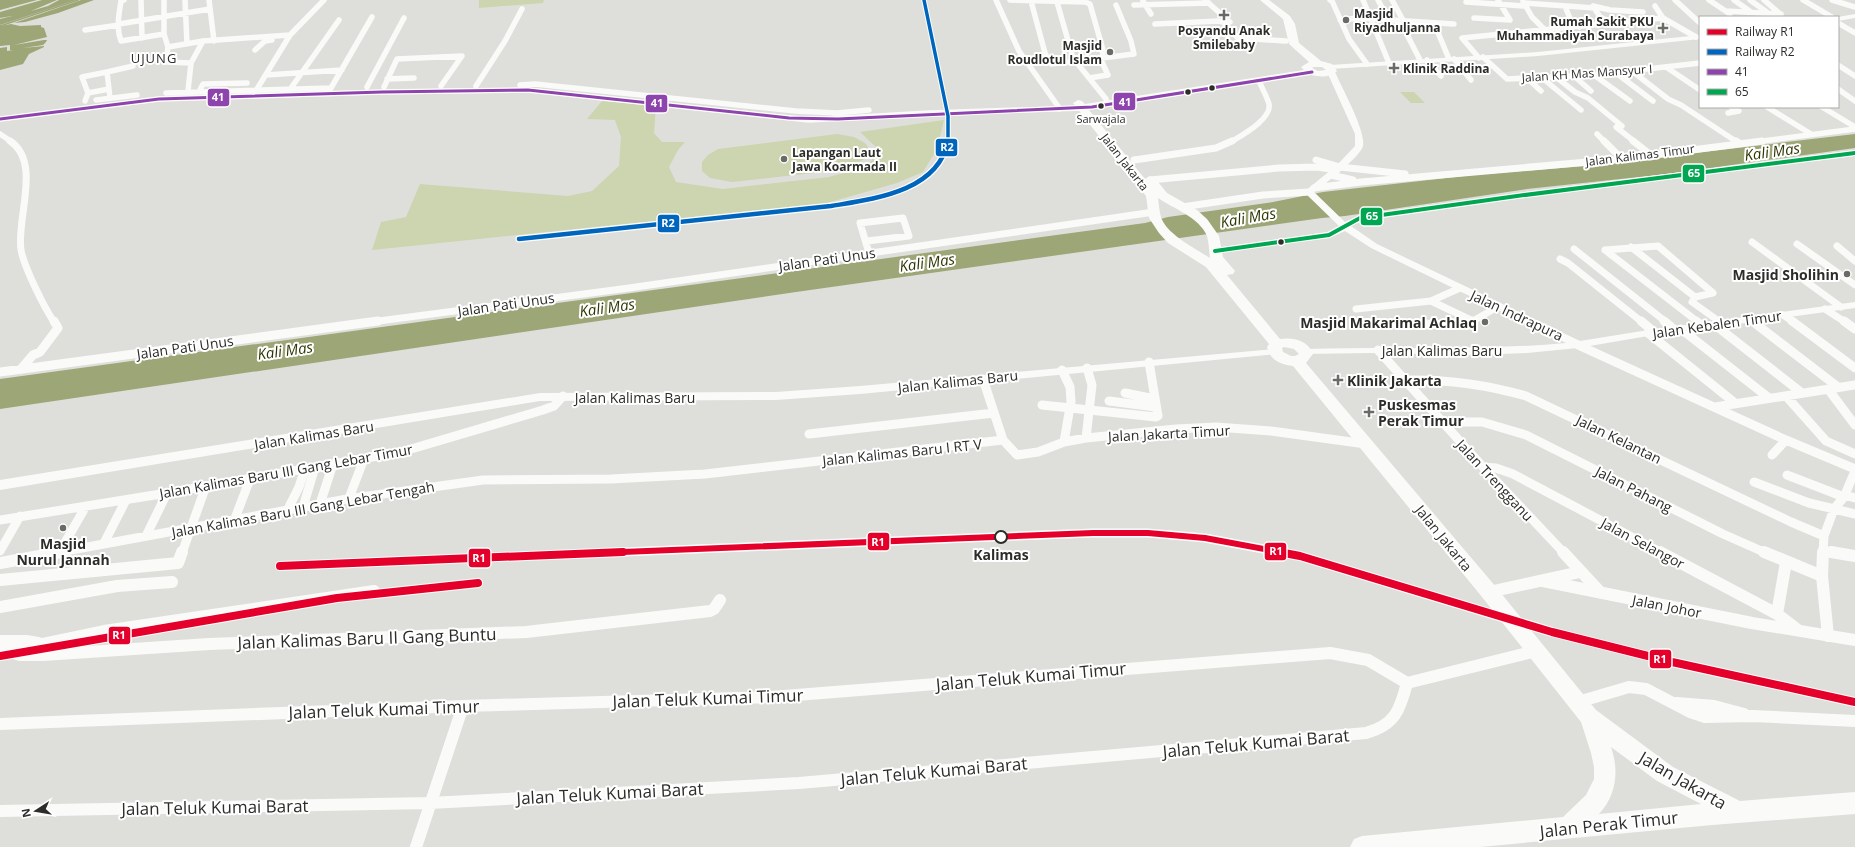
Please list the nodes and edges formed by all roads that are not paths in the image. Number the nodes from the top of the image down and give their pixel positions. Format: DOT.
graph roads {
  1 [pos="124,0"];
  2 [pos="142,0"];
  3 [pos="164,0"];
  4 [pos="185,0"];
  5 [pos="209,0"];
  6 [pos="324,0"];
  7 [pos="996,0"];
  8 [pos="1010,0"];
  9 [pos="1257,0"];
  10 [pos="1264,0"];
  11 [pos="1330,0"];
  12 [pos="1363,0"];
  13 [pos="1378,0"];
  14 [pos="1392,0"];
  15 [pos="1675,0"];
  16 [pos="1709,0"];
  17 [pos="1734,0"];
  18 [pos="1750,0"];
  19 [pos="1764,0"];
  20 [pos="1803,0"];
  21 [pos="1832,0"];
  22 [pos="1031,2"];
  23 [pos="1057,2"];
  24 [pos="1144,2"];
  25 [pos="1188,2"];
  26 [pos="1207,2"];
  27 [pos="1466,2"];
  28 [pos="1500,2"];
  29 [pos="1796,2"];
  30 [pos="1843,2"];
  31 [pos="1523,3"];
  32 [pos="1170,4"];
  33 [pos="1116,5"];
  34 [pos="1134,5"];
  35 [pos="1565,6"];
  36 [pos="1655,6"];
  37 [pos="1855,7"];
  38 [pos="1486,8"];
  39 [pos="1595,8"];
  40 [pos="210,9"];
  41 [pos="522,9"];
  42 [pos="1197,11"];
  43 [pos="1726,11"];
  44 [pos="1643,12"];
  45 [pos="187,13"];
  46 [pos="1752,13"];
  47 [pos="1151,14"];
  48 [pos="1768,14"];
  49 [pos="1386,15"];
  50 [pos="164,16"];
  51 [pos="1734,16"];
  52 [pos="1783,16"];
  53 [pos="1821,16"];
  54 [pos="1830,16"];
  55 [pos="372,18"];
  56 [pos="404,18"];
  57 [pos="1474,18"];
  58 [pos="1663,18"];
  59 [pos="1853,18"];
  60 [pos="1370,19"];
  61 [pos="1839,19"];
  62 [pos="142,20"];
  63 [pos="339,20"];
  64 [pos="1340,20"];
  65 [pos="1402,22"];
  66 [pos="1699,22"];
  67 [pos="1434,23"];
  68 [pos="1612,23"];
  69 [pos="119,24"];
  70 [pos="1155,24"];
  71 [pos="1454,24"];
  72 [pos="1839,24"];
  73 [pos="1518,26"];
  74 [pos="1579,27"];
  75 [pos="85,30"];
  76 [pos="1545,30"];
  77 [pos="1526,32"];
  78 [pos="1855,33"];
  79 [pos="164,34"];
  80 [pos="289,37"];
  81 [pos="142,38"];
  82 [pos="1247,38"];
  83 [pos="1697,38"];
  84 [pos="214,40"];
  85 [pos="1286,41"];
  86 [pos="203,42"];
  87 [pos="187,44"];
  88 [pos="168,47"];
  89 [pos="255,50"];
  90 [pos="1102,58"];
  91 [pos="1481,58"];
  92 [pos="1451,59"];
  93 [pos="1424,60"];
  94 [pos="1076,61"];
  95 [pos="191,63"];
  96 [pos="1389,63"];
  97 [pos="1699,63"];
  98 [pos="1367,64"];
  99 [pos="133,66"];
  100 [pos="1839,66"];
  101 [pos="1311,67"];
  102 [pos="1666,68"];
  103 [pos="342,70"];
  104 [pos="1330,70"];
  105 [pos="1632,71"];
  106 [pos="107,72"];
  107 [pos="302,73"];
  108 [pos="1616,73"];
  109 [pos="266,75"];
  110 [pos="1276,75"];
  111 [pos="1594,75"];
  112 [pos="1441,76"];
  113 [pos="1574,76"];
  114 [pos="1855,76"];
  115 [pos="1540,77"];
  116 [pos="1556,77"];
  117 [pos="414,78"];
  118 [pos="1089,78"];
  119 [pos="1527,78"];
  120 [pos="387,79"];
  121 [pos="1471,80"];
  122 [pos="1260,81"];
  123 [pos="240,83"];
  124 [pos="247,83"];
  125 [pos="441,86"];
  126 [pos="476,86"];
  127 [pos="367,87"];
  128 [pos="384,87"];
  129 [pos="291,88"];
  130 [pos="331,88"];
  131 [pos="109,89"];
  132 [pos="257,89"];
  133 [pos="1699,89"];
  134 [pos="200,90"];
  135 [pos="235,90"];
  136 [pos="188,91"];
  137 [pos="1541,91"];
  138 [pos="1591,91"];
  139 [pos="1839,91"];
  140 [pos="88,93"];
  141 [pos="110,98"];
  142 [pos="1106,99"];
  143 [pos="85,101"];
  144 [pos="1630,101"];
  145 [pos="1653,101"];
  146 [pos="1855,101"];
  147 [pos="1085,105"];
  148 [pos="1058,106"];
  149 [pos="1769,108"];
  150 [pos="1824,108"];
  151 [pos="1581,110"];
  152 [pos="0,114"];
  153 [pos="837,116"];
  154 [pos="0,119"];
  155 [pos="1855,128"];
  156 [pos="0,134"];
  157 [pos="1596,134"];
  158 [pos="1811,134"];
  159 [pos="1739,142"];
  160 [pos="1854,154"];
  161 [pos="1651,155"];
  162 [pos="1622,159"];
  163 [pos="1134,160"];
  164 [pos="1316,160"];
  165 [pos="1336,171"];
  166 [pos="1424,176"];
  167 [pos="1150,180"];
  168 [pos="1361,182"];
  169 [pos="1311,192"];
  170 [pos="1187,210"];
  171 [pos="1154,215"];
  172 [pos="1344,226"];
  173 [pos="867,241"];
  174 [pos="1752,242"];
  175 [pos="1797,244"];
  176 [pos="1837,246"];
  177 [pos="1631,247"];
  178 [pos="1574,249"];
  179 [pos="1215,251"];
  180 [pos="869,253"];
  181 [pos="1560,259"];
  182 [pos="1855,261"];
  183 [pos="1855,285"];
  184 [pos="1460,288"];
  185 [pos="1695,297"];
  186 [pos="1431,301"];
  187 [pos="1855,305"];
  188 [pos="1499,306"];
  189 [pos="1841,307"];
  190 [pos="1356,309"];
  191 [pos="1825,309"];
  192 [pos="1783,315"];
  193 [pos="1750,320"];
  194 [pos="1472,321"];
  195 [pos="1365,323"];
  196 [pos="1718,324"];
  197 [pos="1702,326"];
  198 [pos="1678,329"];
  199 [pos="1855,330"];
  200 [pos="1651,333"];
  201 [pos="1578,344"];
  202 [pos="1280,346"];
  203 [pos="1378,350"];
  204 [pos="40,352"];
  205 [pos="1301,357"];
  206 [pos="1149,362"];
  207 [pos="32,367"];
  208 [pos="1086,368"];
  209 [pos="1855,368"];
  210 [pos="21,369"];
  211 [pos="1062,370"];
  212 [pos="0,372"];
  213 [pos="983,378"];
  214 [pos="1403,380"];
  215 [pos="1855,385"];
  216 [pos="1838,388"];
  217 [pos="1828,389"];
  218 [pos="1125,393"];
  219 [pos="1802,393"];
  220 [pos="563,396"];
  221 [pos="1786,396"];
  222 [pos="1769,398"];
  223 [pos="1110,401"];
  224 [pos="1156,403"];
  225 [pos="1735,403"];
  226 [pos="1042,405"];
  227 [pos="1715,407"];
  228 [pos="1070,408"];
  229 [pos="1090,410"];
  230 [pos="994,413"];
  231 [pos="1441,422"];
  232 [pos="1855,425"];
  233 [pos="809,434"];
  234 [pos="1086,438"];
  235 [pos="1003,440"];
  236 [pos="1786,440"];
  237 [pos="1064,442"];
  238 [pos="1355,443"];
  239 [pos="1855,454"];
  240 [pos="1772,455"];
  241 [pos="364,459"];
  242 [pos="800,463"];
  243 [pos="333,464"];
  244 [pos="1482,467"];
  245 [pos="310,468"];
  246 [pos="1855,470"];
  247 [pos="1787,475"];
  248 [pos="250,478"];
  249 [pos="1754,482"];
  250 [pos="0,485"];
  251 [pos="206,486"];
  252 [pos="167,493"];
  253 [pos="1844,496"];
  254 [pos="349,498"];
  255 [pos="1855,498"];
  256 [pos="126,500"];
  257 [pos="320,504"];
  258 [pos="86,506"];
  259 [pos="303,507"];
  260 [pos="1834,509"];
  261 [pos="287,510"];
  262 [pos="1855,514"];
  263 [pos="20,516"];
  264 [pos="0,520"];
  265 [pos="234,521"];
  266 [pos="190,529"];
  267 [pos="146,536"];
  268 [pos="1824,536"];
  269 [pos="104,543"];
  270 [pos="0,551"];
  271 [pos="1824,551"];
  272 [pos="59,553"];
  273 [pos="1855,556"];
  274 [pos="1786,562"];
  275 [pos="0,563"];
  276 [pos="1580,572"];
  277 [pos="1822,576"];
  278 [pos="0,580"];
  279 [pos="1543,581"];
  280 [pos="172,582"];
  281 [pos="374,591"];
  282 [pos="1489,592"];
  283 [pos="1601,593"];
  284 [pos="720,600"];
  285 [pos="0,607"];
  286 [pos="1777,614"];
  287 [pos="1798,630"];
  288 [pos="1828,636"];
  289 [pos="1855,640"];
  290 [pos="0,641"];
  291 [pos="44,644"];
  292 [pos="1536,651"];
  293 [pos="4,652"];
  294 [pos="1407,683"];
  295 [pos="463,706"];
  296 [pos="1583,710"];
  297 [pos="1855,721"];
  298 [pos="0,724"];
  299 [pos="430,803"];
  300 [pos="1855,803"];
  301 [pos="0,812"];
  302 [pos="1740,812"];
  303 [pos="1566,829"];
  304 [pos="416,847"];
  305 [pos="1362,847"];
  1 -- 69 [label="street"];
  2 -- 62 [label="street"];
  3 -- 50 [label="street"];
  4 -- 45 [label="street"];
  5 -- 40 [label="street"];
  6 -- 80 [label="street"];
  7 -- 148 [label="street"];
  8 -- 22 [label="street"];
  9 -- 85 [label="highway"];
  10 -- 101 [label="highway"];
  11 -- 64 [label="street"];
  12 -- 60 [label="street"];
  13 -- 49 [label="street"];
  14 -- 65 [label="street"];
  15 -- 66 [label="street"];
  16 -- 43 [label="street"];
  17 -- 46 [label="street"];
  18 -- 48 [label="street"];
  19 -- 52 [label="street"];
  20 -- 54 [label="street"];
  21 -- 30 [label="street"];
  22 -- 23 [label="street"];
  22 -- 94 [label="street"];
  23 -- 90 [label="street"];
  23 -- 94 [label="street"];
  24 -- 32 [label="street"];
  24 -- 34 [label="street"];
  24 -- 47 [label="street"];
  25 -- 26 [label="street"];
  25 -- 32 [label="street"];
  25 -- 42 [label="street"];
  26 -- 82 [label="street"];
  27 -- 38 [label="street"];
  28 -- 31 [label="street"];
  28 -- 38 [label="street"];
  28 -- 38 [label="street"];
  29 -- 53 [label="street"];
  30 -- 37 [label="street"];
  31 -- 35 [label="street"];
  31 -- 76 [label="street"];
  33 -- 90 [label="street"];
  35 -- 39 [label="street"];
  35 -- 74 [label="street"];
  36 -- 58 [label="street"];
  38 -- 57 [label="street"];
  39 -- 44 [label="street"];
  39 -- 68 [label="street"];
  40 -- 45 [label="street"];
  40 -- 84 [label="street"];
  41 -- 126 [label="street"];
  43 -- 46 [label="street"];
  43 -- 51 [label="street"];
  45 -- 50 [label="street"];
  45 -- 87 [label="street"];
  46 -- 48 [label="street"];
  48 -- 52 [label="street"];
  50 -- 62 [label="street"];
  50 -- 79 [label="street"];
  55 -- 103 [label="street"];
  56 -- 127 [label="street"];
  58 -- 68 [label="street"];
  58 -- 83 [label="street"];
  59 -- 61 [label="street"];
  60 -- 64 [label="street"];
  60 -- 65 [label="street"];
  60 -- 96 [label="street"];
  62 -- 69 [label="street"];
  62 -- 81 [label="street"];
  63 -- 107 [label="street"];
  64 -- 98 [label="street"];
  65 -- 67 [label="street"];
  65 -- 93 [label="street"];
  67 -- 71 [label="street"];
  67 -- 92 [label="street"];
  68 -- 74 [label="street"];
  69 -- 75 [label="street"];
  69 -- 81 [label="street"];
  70 -- 82 [label="street"];
  72 -- 78 [label="street"];
  73 -- 77 [label="street"];
  74 -- 76 [label="street"];
  76 -- 77 [label="street"];
  77 -- 91 [label="street, Jalan KH Mas Mansyur I"];
  79 -- 81 [label="street"];
  79 -- 88 [label="street"];
  80 -- 84 [label="street"];
  80 -- 89 [label="street"];
  80 -- 109 [label="street"];
  82 -- 85 [label="street"];
  83 -- 91 [label="street"];
  84 -- 86 [label="street"];
  85 -- 101 [label="highway"];
  86 -- 87 [label="street"];
  86 -- 95 [label="street"];
  87 -- 88 [label="street"];
  88 -- 95 [label="street"];
  90 -- 118 [label="street"];
  91 -- 92 [label="street"];
  91 -- 119 [label="street, Jalan KH Mas Mansyur I"];
  92 -- 93 [label="street"];
  92 -- 121 [label="street"];
  93 -- 96 [label="street"];
  93 -- 112 [label="street"];
  94 -- 118 [label="street"];
  95 -- 136 [label="street"];
  96 -- 98 [label="street"];
  97 -- 102 [label="street, Jalan KH Mas Mansyur I"];
  98 -- 104 [label="street"];
  99 -- 106 [label="street"];
  100 -- 114 [label="street"];
  101 -- 104 [label="highway"];
  101 -- 110 [label="highway"];
  102 -- 105 [label="street, Jalan KH Mas Mansyur I"];
  102 -- 133 [label="street"];
  103 -- 107 [label="street"];
  103 -- 130 [label="street"];
  104 -- 165 [label="street"];
  105 -- 108 [label="street, Jalan KH Mas Mansyur I"];
  105 -- 159 [label="street"];
  106 -- 131 [label="street"];
  106 -- 140 [label="street"];
  107 -- 109 [label="street"];
  107 -- 129 [label="street"];
  108 -- 111 [label="street, Jalan KH Mas Mansyur I"];
  108 -- 145 [label="street"];
  109 -- 132 [label="street"];
  110 -- 122 [label="highway"];
  110 -- 142 [label="highway"];
  111 -- 113 [label="street, Jalan KH Mas Mansyur I"];
  111 -- 144 [label="street"];
  113 -- 116 [label="street, Jalan KH Mas Mansyur I"];
  113 -- 138 [label="street"];
  115 -- 116 [label="street, Jalan KH Mas Mansyur I"];
  115 -- 119 [label="street, Jalan KH Mas Mansyur I"];
  115 -- 151 [label="street"];
  116 -- 161 [label="street"];
  117 -- 120 [label="street"];
  118 -- 142 [label="street"];
  119 -- 137 [label="street"];
  120 -- 125 [label="street"];
  120 -- 128 [label="street"];
  122 -- 147 [label="highway"];
  122 -- 163 [label="street"];
  123 -- 124 [label="street"];
  123 -- 134 [label="street"];
  123 -- 135 [label="street"];
  125 -- 126 [label="street"];
  125 -- 128 [label="street"];
  126 -- 153 [label="street"];
  127 -- 128 [label="street"];
  127 -- 130 [label="street"];
  129 -- 130 [label="street"];
  129 -- 132 [label="street"];
  131 -- 140 [label="street"];
  131 -- 141 [label="street"];
  132 -- 135 [label="street"];
  134 -- 135 [label="street"];
  134 -- 136 [label="street"];
  136 -- 141 [label="street"];
  139 -- 146 [label="street"];
  140 -- 143 [label="street"];
  141 -- 143 [label="street"];
  142 -- 147 [label="highway"];
  143 -- 152 [label="street"];
  147 -- 148 [label="street"];
  147 -- 163 [label="highway, Jalan Jakarta"];
  147 -- 171 [label="highway, Jalan Jakarta"];
  148 -- 153 [label="street"];
  149 -- 158 [label="street"];
  150 -- 155 [label="street"];
  153 -- 154 [label="street"];
  155 -- 158 [label="street, Jalan Kalimas Timur"];
  156 -- 204 [label="street"];
  157 -- 162 [label="street"];
  158 -- 159 [label="street, Jalan Kalimas Timur"];
  159 -- 161 [label="street, Jalan Kalimas Timur"];
  160 -- 172 [label="street"];
  161 -- 162 [label="street, Jalan Kalimas Timur"];
  162 -- 166 [label="street, Jalan Kalimas Timur"];
  163 -- 167 [label="highway, Jalan Jakarta"];
  164 -- 165 [label="street"];
  165 -- 166 [label="street, Jalan Kalimas Timur"];
  165 -- 167 [label="street"];
  165 -- 168 [label="street, Jalan Kalimas Timur"];
  165 -- 169 [label="street"];
  166 -- 168 [label="street, Jalan Kalimas Timur"];
  167 -- 170 [label="highway, Jalan Jakarta"];
  168 -- 169 [label="street, Jalan Kalimas Timur"];
  169 -- 170 [label="street"];
  169 -- 172 [label="street, Jalan Indrapura"];
  170 -- 179 [label="highway, Jalan Jakarta"];
  171 -- 180 [label="street, Jalan Pati Unus"];
  171 -- 202 [label="highway, Jalan Jakarta"];
  172 -- 179 [label="street"];
  172 -- 184 [label="street, Jalan Indrapura"];
  173 -- 173 [label="street"];
  173 -- 180 [label="street"];
  174 -- 189 [label="street"];
  175 -- 183 [label="street"];
  176 -- 182 [label="street"];
  177 -- 185 [label="street"];
  177 -- 185 [label="street"];
  177 -- 197 [label="street"];
  178 -- 198 [label="street"];
  179 -- 202 [label="highway, Jalan Jakarta"];
  180 -- 207 [label="street, Jalan Pati Unus"];
  181 -- 200 [label="street"];
  184 -- 186 [label="street"];
  184 -- 188 [label="street, Jalan Indrapura"];
  185 -- 196 [label="street"];
  186 -- 190 [label="street"];
  186 -- 194 [label="street"];
  187 -- 189 [label="street, Jalan Kebalen Timur"];
  188 -- 194 [label="street"];
  188 -- 201 [label="street, Jalan Indrapura"];
  189 -- 191 [label="street, Jalan Kebalen Timur"];
  191 -- 192 [label="street, Jalan Kebalen Timur"];
  191 -- 199 [label="street"];
  192 -- 193 [label="street, Jalan Kebalen Timur"];
  192 -- 209 [label="street"];
  193 -- 196 [label="street, Jalan Kebalen Timur"];
  193 -- 216 [label="street"];
  194 -- 195 [label="street"];
  196 -- 197 [label="street, Jalan Kebalen Timur"];
  196 -- 219 [label="street"];
  197 -- 198 [label="street, Jalan Kebalen Timur"];
  198 -- 200 [label="street, Jalan Kebalen Timur"];
  198 -- 222 [label="street"];
  200 -- 201 [label="street, Jalan Kebalen Timur"];
  200 -- 225 [label="street"];
  201 -- 203 [label="street, Jalan Kalimas Baru"];
  201 -- 227 [label="street, Jalan Indrapura"];
  202 -- 205 [label="highway"];
  202 -- 206 [label="street, Jalan Kalimas Baru"];
  203 -- 205 [label="street, Jalan Kalimas Baru"];
  203 -- 214 [label="street, Jalan Trengganu"];
  204 -- 207 [label="street"];
  204 -- 210 [label="street"];
  205 -- 238 [label="highway, Jalan Jakarta"];
  206 -- 208 [label="street, Jalan Kalimas Baru"];
  206 -- 224 [label="street"];
  207 -- 210 [label="street, Jalan Pati Unus"];
  208 -- 211 [label="street, Jalan Kalimas Baru"];
  208 -- 229 [label="street"];
  210 -- 212 [label="street, Jalan Pati Unus"];
  211 -- 213 [label="street, Jalan Kalimas Baru"];
  211 -- 228 [label="street"];
  213 -- 220 [label="street, Jalan Kalimas Baru"];
  213 -- 230 [label="street"];
  214 -- 231 [label="street, Jalan Trengganu"];
  214 -- 268 [label="street, Jalan Kelantan"];
  215 -- 216 [label="street"];
  216 -- 217 [label="street"];
  217 -- 219 [label="street"];
  217 -- 232 [label="street"];
  218 -- 224 [label="street"];
  219 -- 221 [label="street"];
  220 -- 241 [label="street, Jalan Kalimas Baru III Gang Lebar Timur"];
  220 -- 250 [label="street, Jalan Kalimas Baru"];
  221 -- 222 [label="street"];
  221 -- 239 [label="street"];
  222 -- 225 [label="street"];
  223 -- 224 [label="street"];
  224 -- 229 [label="street"];
  225 -- 227 [label="street"];
  226 -- 228 [label="street"];
  227 -- 236 [label="street, Jalan Indrapura"];
  228 -- 229 [label="street"];
  228 -- 237 [label="street"];
  229 -- 234 [label="street"];
  230 -- 233 [label="street"];
  230 -- 235 [label="street"];
  231 -- 244 [label="street, Jalan Trengganu"];
  231 -- 274 [label="street, Jalan Pahang"];
  234 -- 237 [label="street, Jalan Jakarta Timur"];
  234 -- 238 [label="street, Jalan Jakarta Timur"];
  235 -- 237 [label="street, Jalan Jakarta Timur"];
  235 -- 242 [label="street, Jalan Kalimas Baru I RT V"];
  236 -- 240 [label="street"];
  236 -- 246 [label="street, Jalan Indrapura"];
  238 -- 282 [label="highway, Jalan Jakarta"];
  241 -- 243 [label="street, Jalan Kalimas Baru III Gang Lebar Timur"];
  241 -- 254 [label="street"];
  242 -- 254 [label="street, Jalan Kalimas Baru III Gang Lebar Tengah"];
  243 -- 245 [label="street, Jalan Kalimas Baru III Gang Lebar Timur"];
  243 -- 257 [label="street"];
  244 -- 276 [label="street, Jalan Trengganu"];
  244 -- 286 [label="street, Jalan Selangor"];
  245 -- 248 [label="street, Jalan Kalimas Baru III Gang Lebar Timur"];
  245 -- 259 [label="street"];
  245 -- 261 [label="street"];
  246 -- 253 [label="street"];
  247 -- 253 [label="street"];
  248 -- 251 [label="street, Jalan Kalimas Baru III Gang Lebar Timur"];
  248 -- 265 [label="street"];
  249 -- 260 [label="street"];
  251 -- 252 [label="street, Jalan Kalimas Baru III Gang Lebar Timur"];
  251 -- 266 [label="street"];
  252 -- 256 [label="street, Jalan Kalimas Baru III Gang Lebar Timur"];
  252 -- 267 [label="street"];
  253 -- 255 [label="street"];
  253 -- 260 [label="street"];
  254 -- 257 [label="street, Jalan Kalimas Baru III Gang Lebar Tengah"];
  256 -- 258 [label="street, Jalan Kalimas Baru III Gang Lebar Timur"];
  256 -- 269 [label="street"];
  257 -- 259 [label="street, Jalan Kalimas Baru III Gang Lebar Tengah"];
  258 -- 263 [label="street, Jalan Kalimas Baru III Gang Lebar Timur"];
  258 -- 272 [label="street"];
  259 -- 261 [label="street, Jalan Kalimas Baru III Gang Lebar Tengah"];
  260 -- 262 [label="street"];
  260 -- 268 [label="street"];
  261 -- 265 [label="street, Jalan Kalimas Baru III Gang Lebar Tengah"];
  263 -- 264 [label="street, Jalan Kalimas Baru III Gang Lebar Timur"];
  263 -- 270 [label="street"];
  265 -- 266 [label="street, Jalan Kalimas Baru III Gang Lebar Tengah"];
  266 -- 267 [label="street, Jalan Kalimas Baru III Gang Lebar Tengah"];
  266 -- 278 [label="street"];
  267 -- 269 [label="street, Jalan Kalimas Baru III Gang Lebar Tengah"];
  268 -- 271 [label="street"];
  269 -- 272 [label="street, Jalan Kalimas Baru III Gang Lebar Tengah"];
  271 -- 273 [label="street"];
  271 -- 277 [label="street"];
  272 -- 275 [label="street, Jalan Kalimas Baru III Gang Lebar Tengah"];
  274 -- 277 [label="street, Jalan Pahang"];
  274 -- 286 [label="street"];
  276 -- 279 [label="street"];
  276 -- 283 [label="street"];
  277 -- 288 [label="street"];
  279 -- 282 [label="street"];
  279 -- 283 [label="street, Jalan Johor"];
  280 -- 285 [label="street"];
  281 -- 291 [label="street"];
  282 -- 292 [label="highway, Jalan Jakarta"];
  283 -- 287 [label="street, Jalan Johor"];
  284 -- 293 [label="street, Jalan Kalimas Baru II Gang Buntu"];
  286 -- 287 [label="street, Jalan Selangor"];
  287 -- 288 [label="street, Jalan Johor"];
  288 -- 289 [label="street, Jalan Johor"];
  290 -- 291 [label="street"];
  291 -- 293 [label="street"];
  292 -- 294 [label="street"];
  292 -- 296 [label="highway, Jalan Jakarta"];
  294 -- 295 [label="street, Jalan Teluk Kumai Timur"];
  294 -- 299 [label="street, Jalan Teluk Kumai Barat"];
  295 -- 298 [label="street, Jalan Teluk Kumai Timur"];
  295 -- 299 [label="street"];
  296 -- 297 [label="street"];
  296 -- 302 [label="highway, Jalan Jakarta"];
  296 -- 303 [label="highway, Jalan Jakarta"];
  299 -- 301 [label="street, Jalan Teluk Kumai Barat"];
  299 -- 304 [label="street"];
  300 -- 302 [label="highway, Jalan Perak Timur"];
  302 -- 303 [label="highway, Jalan Perak Timur"];
  303 -- 305 [label="highway, Jalan Perak Timur"];
}
